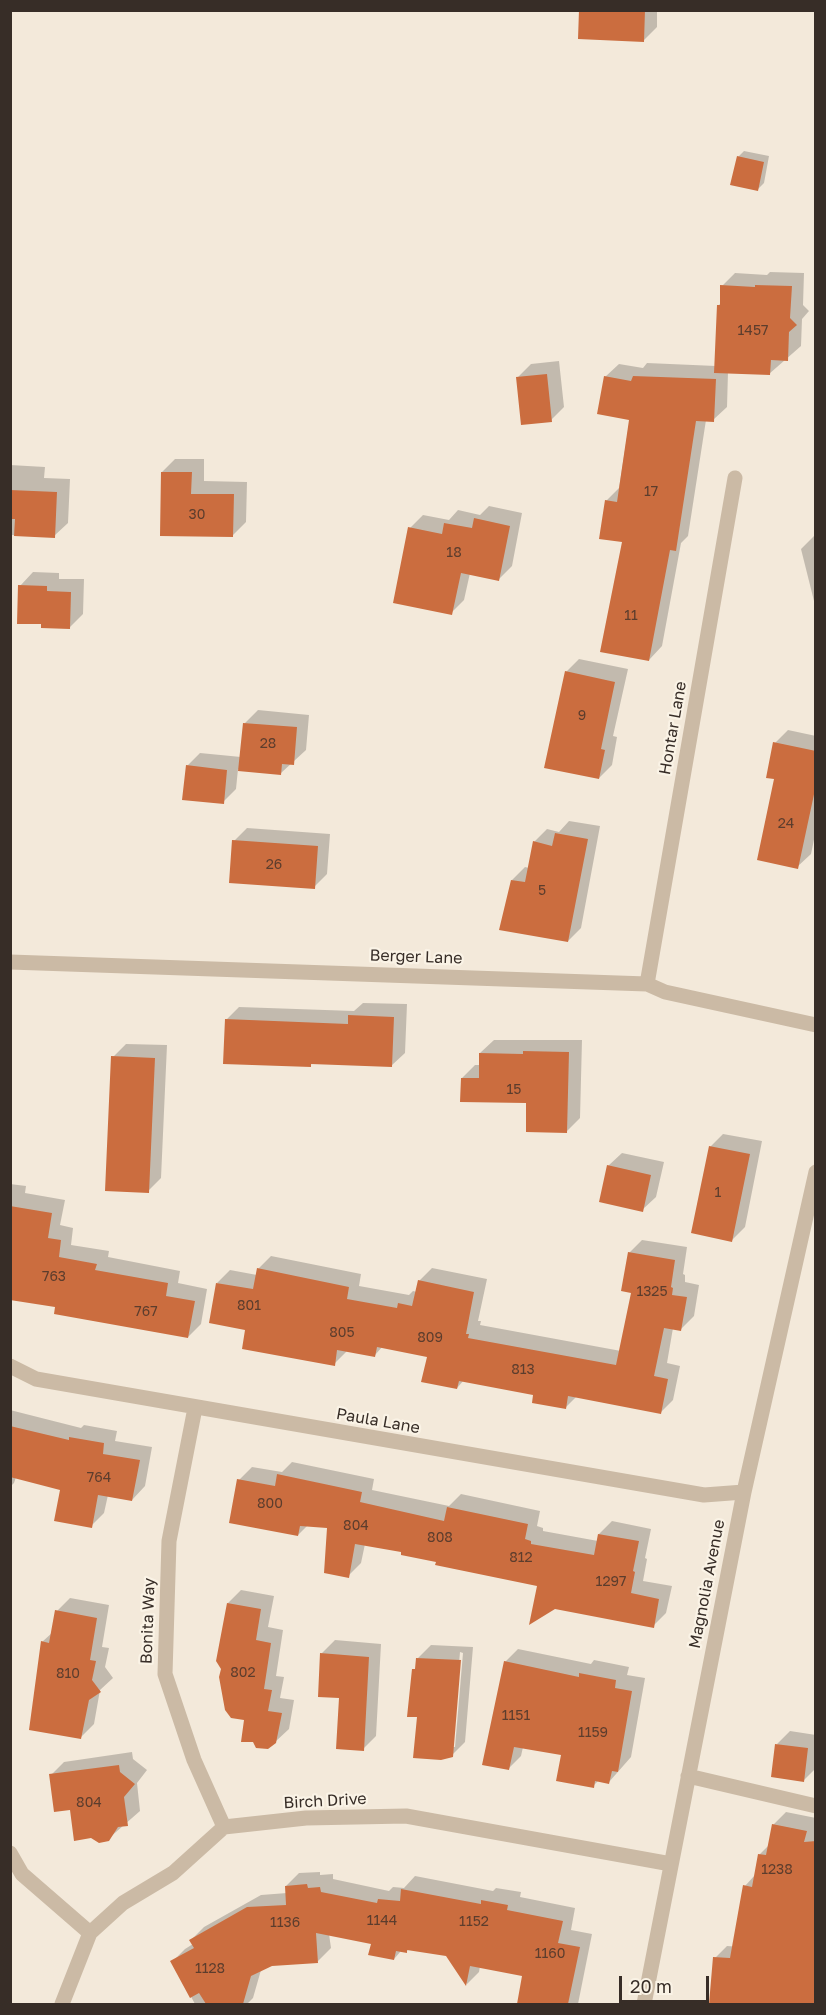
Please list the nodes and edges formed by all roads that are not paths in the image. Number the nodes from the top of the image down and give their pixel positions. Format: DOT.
graph roads {
  1 [pos="735,478"];
  2 [pos="10,962"];
  3 [pos="647,984"];
  4 [pos="816,1025"];
  5 [pos="816,1172"];
  6 [pos="10,1366"];
  7 [pos="195,1408"];
  8 [pos="744,1492"];
  9 [pos="688,1776"];
  10 [pos="816,1806"];
  11 [pos="224,1827"];
  12 [pos="10,1853"];
  13 [pos="671,1864"];
  14 [pos="90,1933"];
  15 [pos="62,2004"];
  16 [pos="644,2004"];
  1 -- 3 [label="street, Hontar Lane"];
  2 -- 3 [label="street, Berger Lane"];
  3 -- 4 [label="street, Berger Lane"];
  5 -- 8 [label="street, Magnolia Avenue"];
  6 -- 7 [label="street, Paula Lane"];
  7 -- 8 [label="street, Paula Lane"];
  7 -- 11 [label="street, Bonita Way"];
  8 -- 9 [label="street, Magnolia Avenue"];
  9 -- 10 [label="street"];
  9 -- 13 [label="street, Magnolia Avenue"];
  11 -- 13 [label="street, Birch Drive"];
  11 -- 14 [label="street"];
  12 -- 14 [label="street"];
  13 -- 16 [label="street, Magnolia Avenue"];
  14 -- 15 [label="street"];
}
